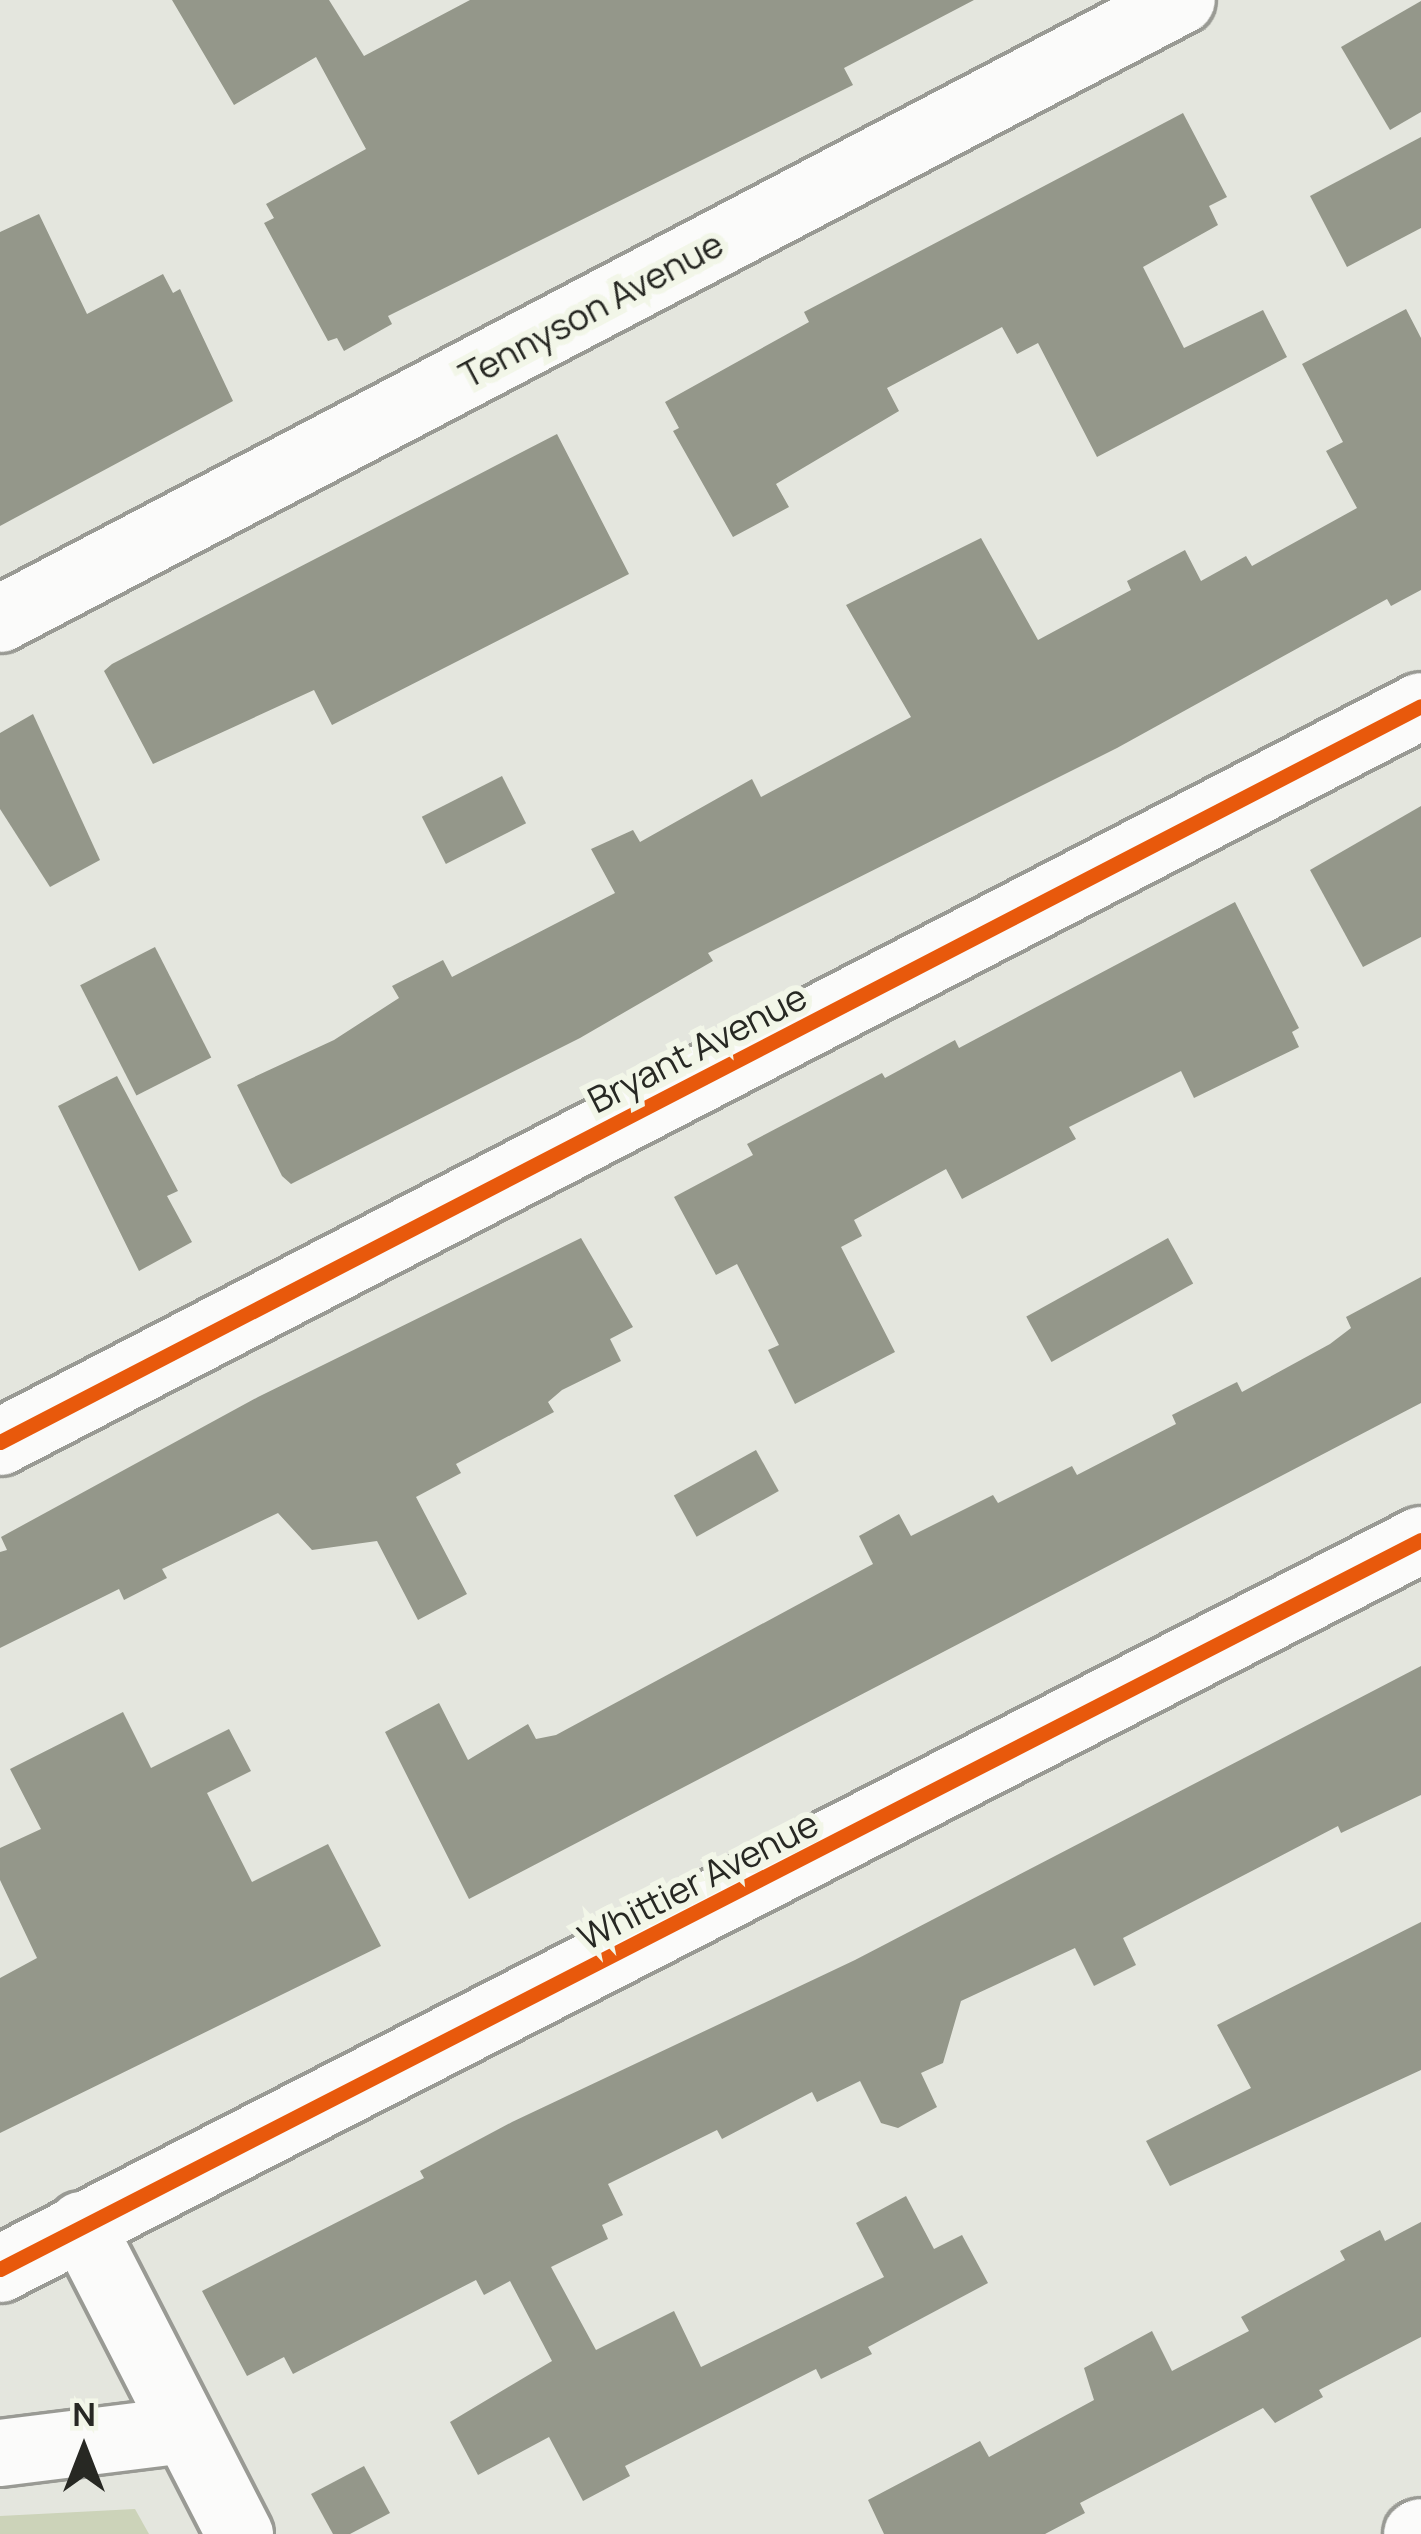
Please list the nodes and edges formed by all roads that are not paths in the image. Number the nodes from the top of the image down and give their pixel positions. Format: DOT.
graph roads {
  1 [pos="1182,0"];
  2 [pos="0,619"];
  3 [pos="1421,706"];
  4 [pos="0,1442"];
  5 [pos="1421,1540"];
  6 [pos="81,2225"];
  7 [pos="0,2270"];
  8 [pos="185,2430"];
  9 [pos="0,2452"];
  10 [pos="240,2534"];
  1 -- 2 [label="street, Tennyson Avenue"];
  3 -- 4 [label="street, Bryant Avenue"];
  5 -- 6 [label="street, Whittier Avenue"];
  6 -- 7 [label="street, Whittier Avenue"];
  6 -- 8 [label="street"];
  8 -- 9 [label="street"];
  8 -- 10 [label="street"];
}
